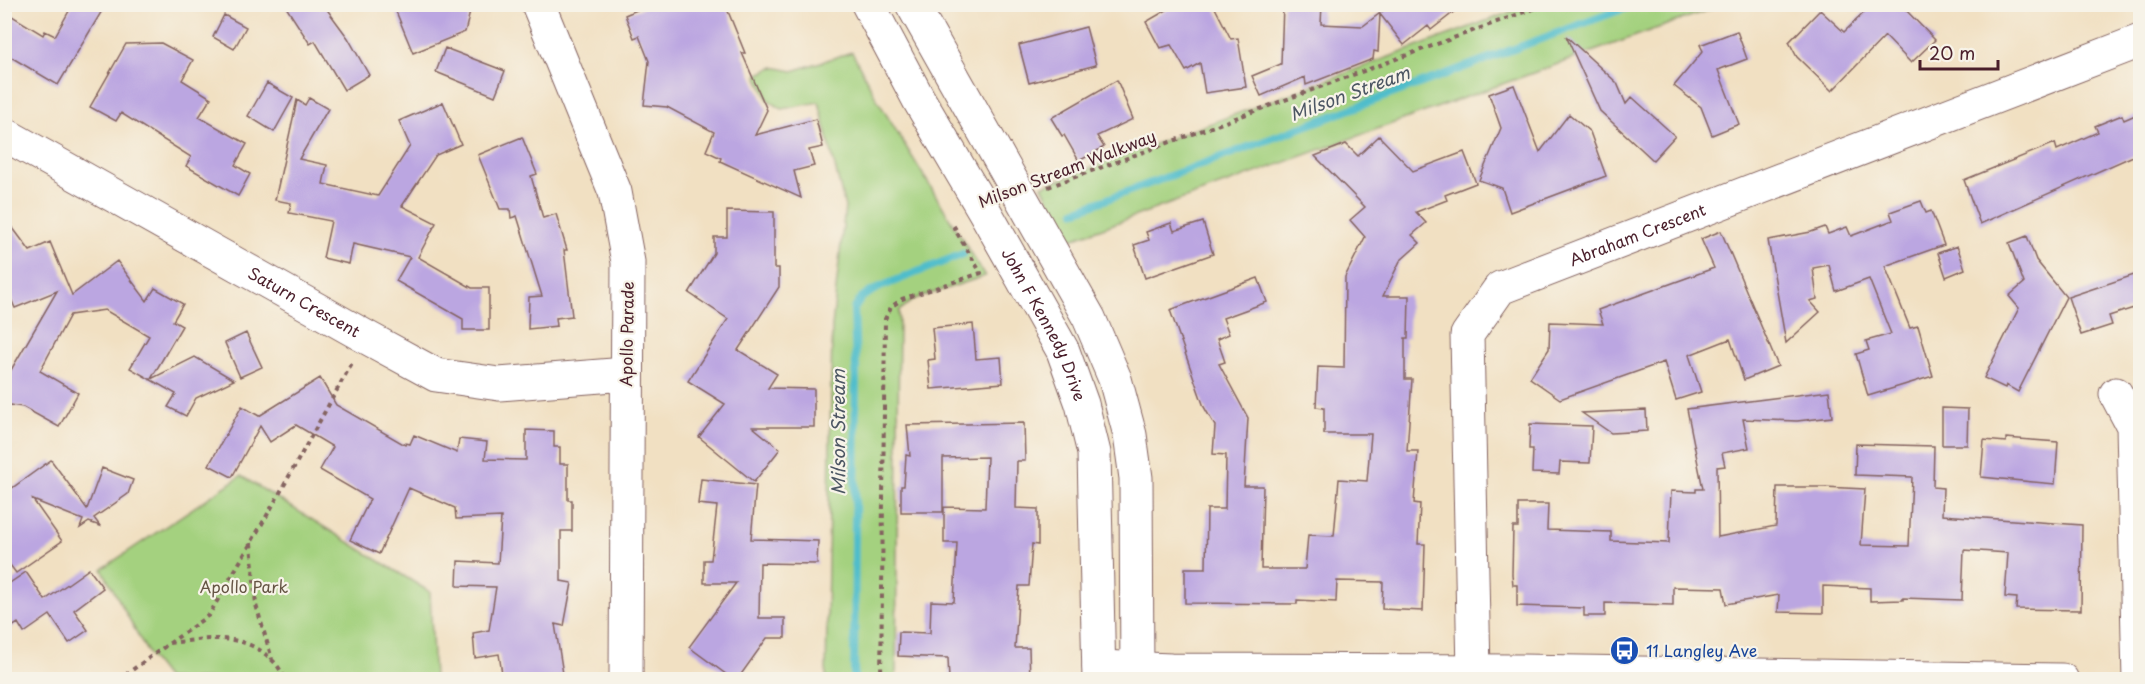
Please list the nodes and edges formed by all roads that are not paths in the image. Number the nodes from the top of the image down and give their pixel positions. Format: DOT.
graph roads {
  1 [pos="538,4"];
  2 [pos="868,4"];
  3 [pos="912,4"];
  4 [pos="2140,41"];
  5 [pos="4,134"];
  6 [pos="626,374"];
  7 [pos="2116,394"];
  8 [pos="1474,672"];
  9 [pos="1099,673"];
  10 [pos="1137,674"];
  11 [pos="1521,675"];
  12 [pos="626,680"];
  13 [pos="2062,680"];
  14 [pos="2139,680"];
  1 -- 6 [label="street, Apollo Parade"];
  2 -- 9 [label="street, John F Kennedy Drive"];
  3 -- 10 [label="street"];
  4 -- 8 [label="street, Abraham Crescent"];
  5 -- 6 [label="street, Saturn Crescent"];
  6 -- 12 [label="street, Apollo Parade"];
  7 -- 14 [label="street"];
  8 -- 10 [label="street"];
  8 -- 11 [label="street"];
  9 -- 10 [label="street"];
  11 -- 13 [label="street"];
}
